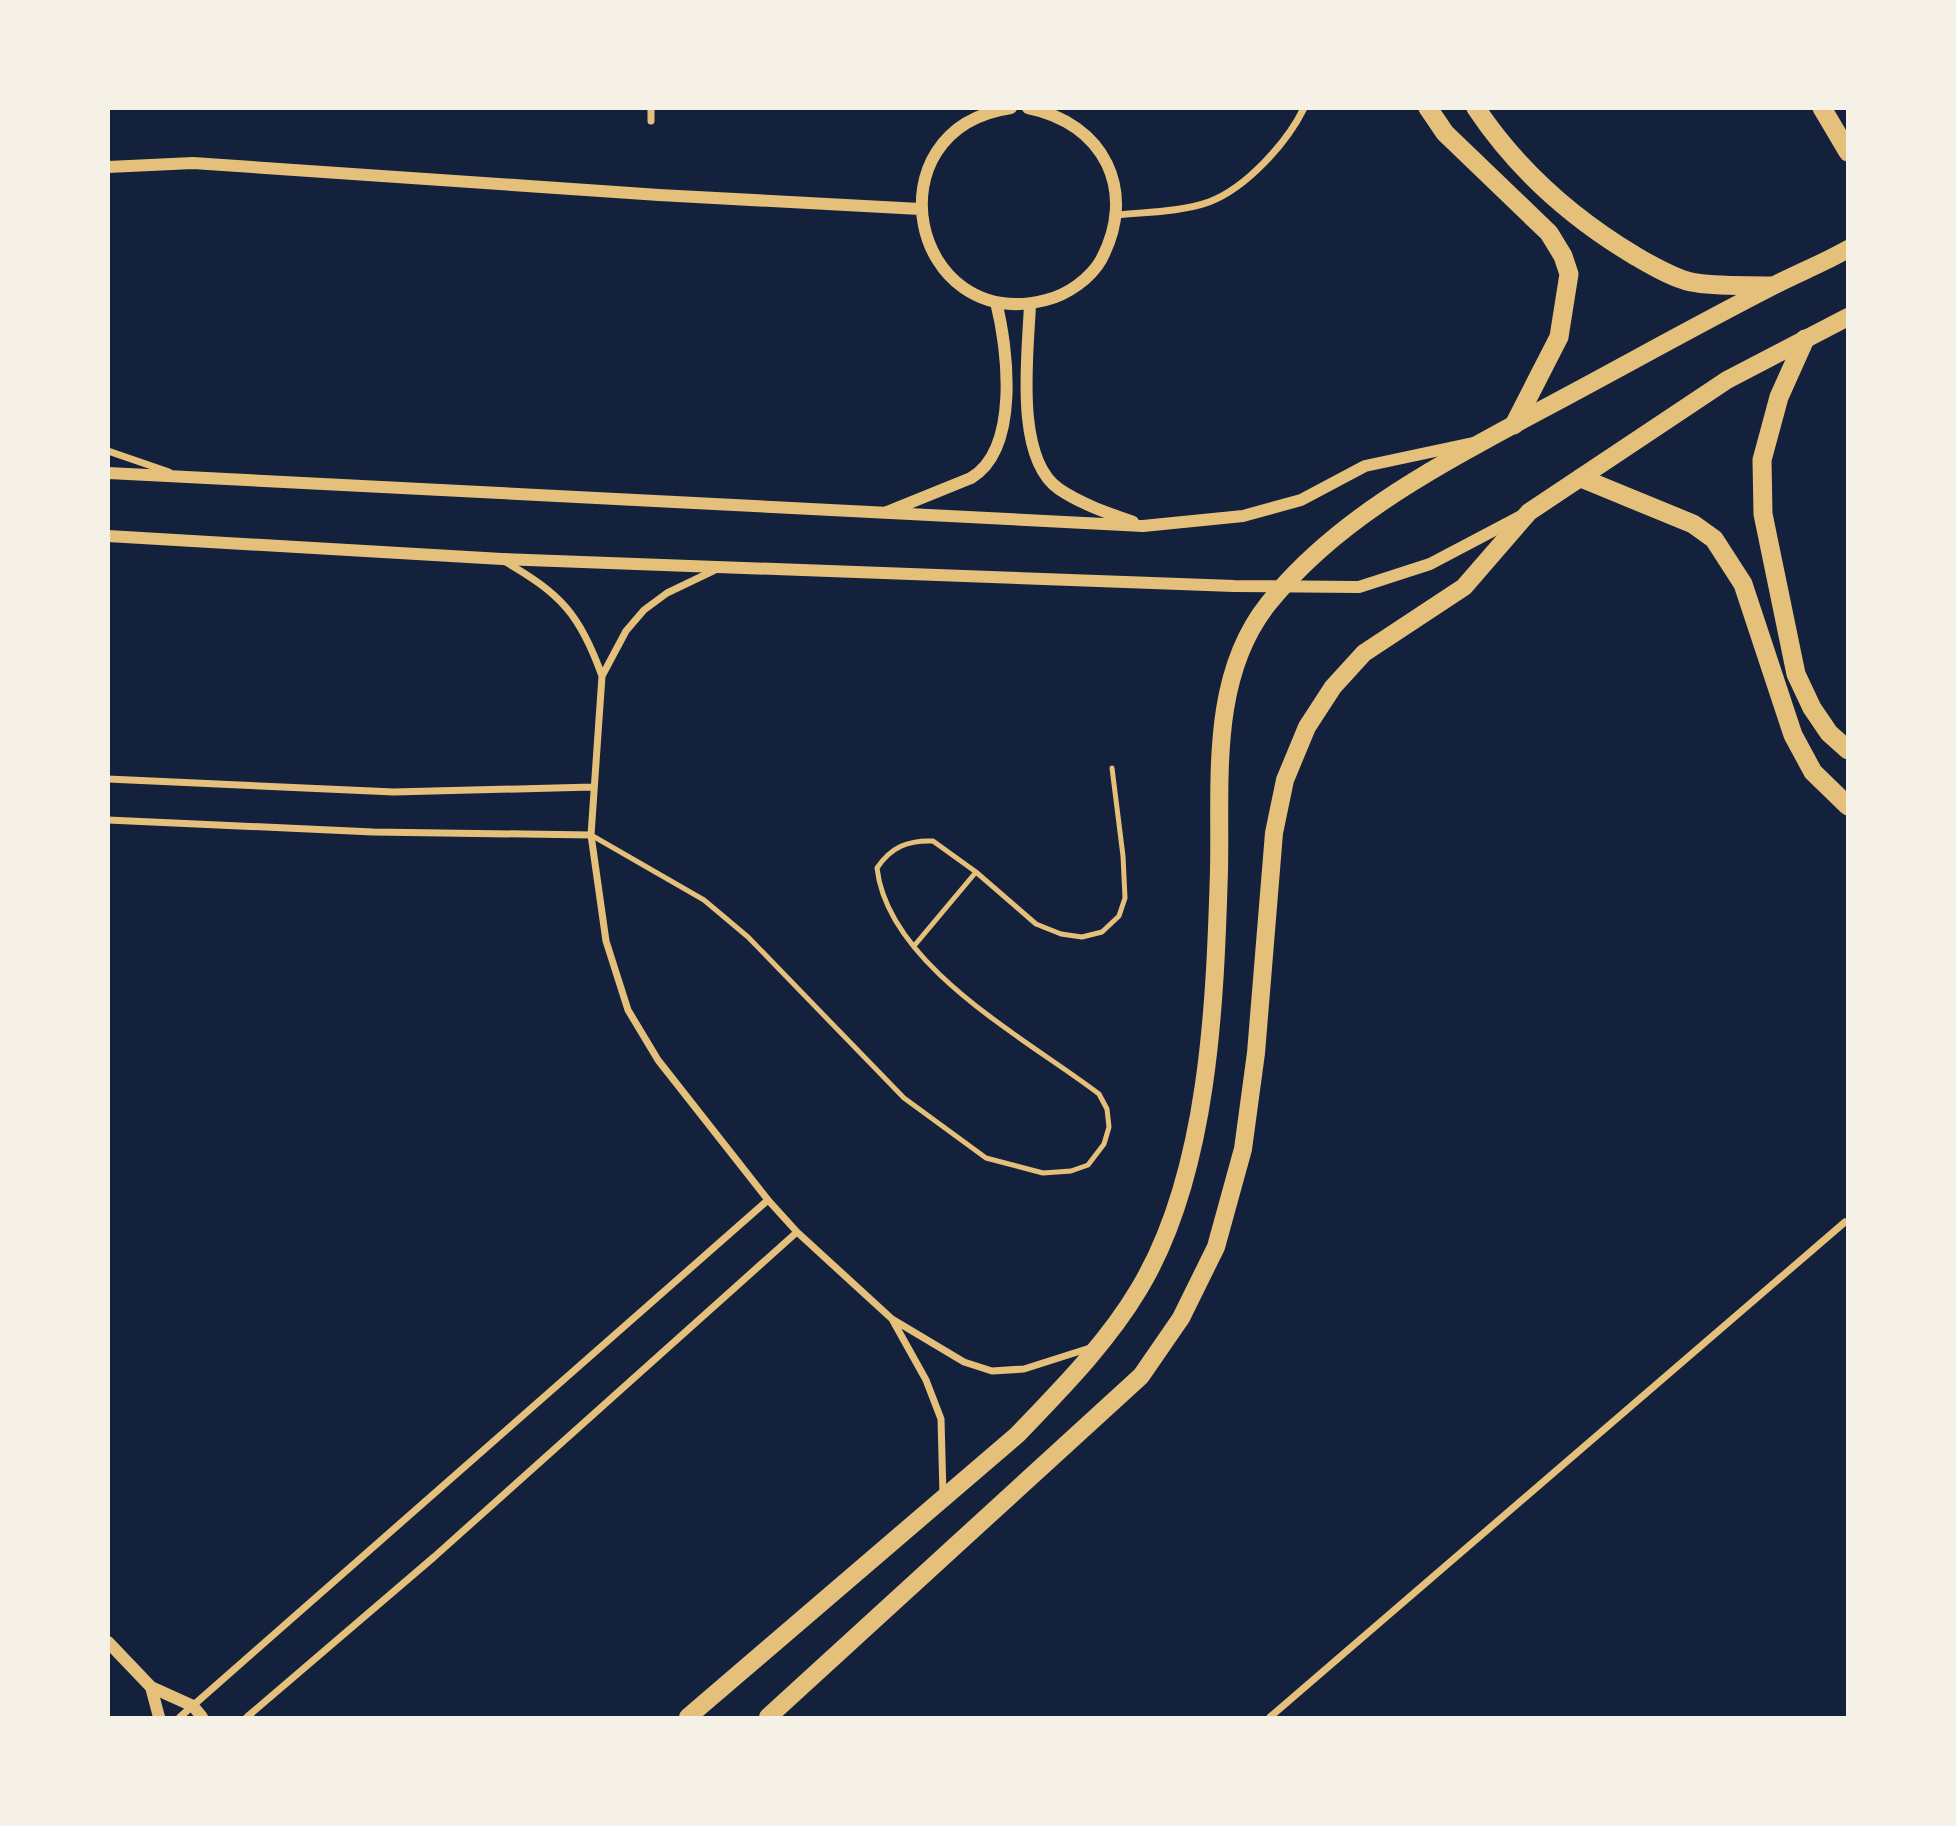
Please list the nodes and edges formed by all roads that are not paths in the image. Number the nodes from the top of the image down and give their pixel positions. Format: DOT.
graph roads {
  1 [pos="651,108"];
  2 [pos="1011,108"];
  3 [pos="1028,108"];
  4 [pos="1304,108"];
  5 [pos="1428,108"];
  6 [pos="1476,108"];
  7 [pos="1822,108"];
  8 [pos="651,121"];
  9 [pos="1847,152"];
  10 [pos="108,167"];
  11 [pos="920,209"];
  12 [pos="1117,215"];
  13 [pos="1842,253"];
  14 [pos="1772,286"];
  15 [pos="996,302"];
  16 [pos="1030,305"];
  17 [pos="1847,317"];
  18 [pos="1805,339"];
  19 [pos="1514,425"];
  20 [pos="1480,441"];
  21 [pos="108,452"];
  22 [pos="108,473"];
  23 [pos="183,477"];
  24 [pos="1581,478"];
  25 [pos="1529,512"];
  26 [pos="881,514"];
  27 [pos="1143,526"];
  28 [pos="108,536"];
  29 [pos="502,559"];
  30 [pos="718,568"];
  31 [pos="602,676"];
  32 [pos="1847,750"];
  33 [pos="1112,768"];
  34 [pos="108,779"];
  35 [pos="593,787"];
  36 [pos="1847,806"];
  37 [pos="108,820"];
  38 [pos="591,835"];
  39 [pos="976,872"];
  40 [pos="914,946"];
  41 [pos="768,1200"];
  42 [pos="1845,1222"];
  43 [pos="797,1232"];
  44 [pos="892,1319"];
  45 [pos="1097,1346"];
  46 [pos="942,1498"];
  47 [pos="108,1642"];
  48 [pos="151,1686"];
  49 [pos="193,1706"];
  50 [pos="159,1717"];
  51 [pos="180,1717"];
  52 [pos="202,1717"];
  53 [pos="247,1717"];
  54 [pos="688,1717"];
  55 [pos="768,1717"];
  56 [pos="1270,1717"];
  1 -- 8 [label="street"];
  2 -- 11 [label="street"];
  3 -- 12 [label="street"];
  4 -- 12 [label="street"];
  5 -- 19 [label="highway"];
  6 -- 14 [label="highway"];
  7 -- 9 [label="highway"];
  10 -- 11 [label="street"];
  11 -- 15 [label="street"];
  12 -- 16 [label="street"];
  13 -- 14 [label="main road"];
  14 -- 19 [label="main road"];
  15 -- 16 [label="street"];
  15 -- 26 [label="street"];
  16 -- 27 [label="street"];
  17 -- 18 [label="main road"];
  18 -- 24 [label="main road"];
  18 -- 32 [label="highway"];
  19 -- 20 [label="main road"];
  20 -- 27 [label="street"];
  20 -- 45 [label="main road"];
  21 -- 23 [label="street"];
  22 -- 23 [label="street"];
  23 -- 26 [label="street"];
  24 -- 25 [label="main road"];
  24 -- 36 [label="highway"];
  25 -- 30 [label="street"];
  25 -- 55 [label="main road"];
  26 -- 27 [label="street"];
  28 -- 29 [label="street"];
  29 -- 30 [label="street"];
  29 -- 31 [label="street"];
  30 -- 31 [label="street"];
  31 -- 35 [label="street"];
  33 -- 39 [label="lane"];
  34 -- 35 [label="street"];
  35 -- 38 [label="street"];
  37 -- 38 [label="street"];
  38 -- 40 [label="lane"];
  38 -- 41 [label="street"];
  39 -- 40 [label="lane"];
  39 -- 40 [label="lane"];
  41 -- 43 [label="street"];
  41 -- 49 [label="street"];
  42 -- 56 [label="street"];
  43 -- 44 [label="street"];
  43 -- 53 [label="street"];
  44 -- 45 [label="street"];
  44 -- 46 [label="street"];
  45 -- 46 [label="main road"];
  46 -- 54 [label="main road"];
  47 -- 48 [label="street"];
  48 -- 49 [label="street"];
  48 -- 50 [label="street"];
  49 -- 51 [label="street"];
  49 -- 52 [label="street"];
}
